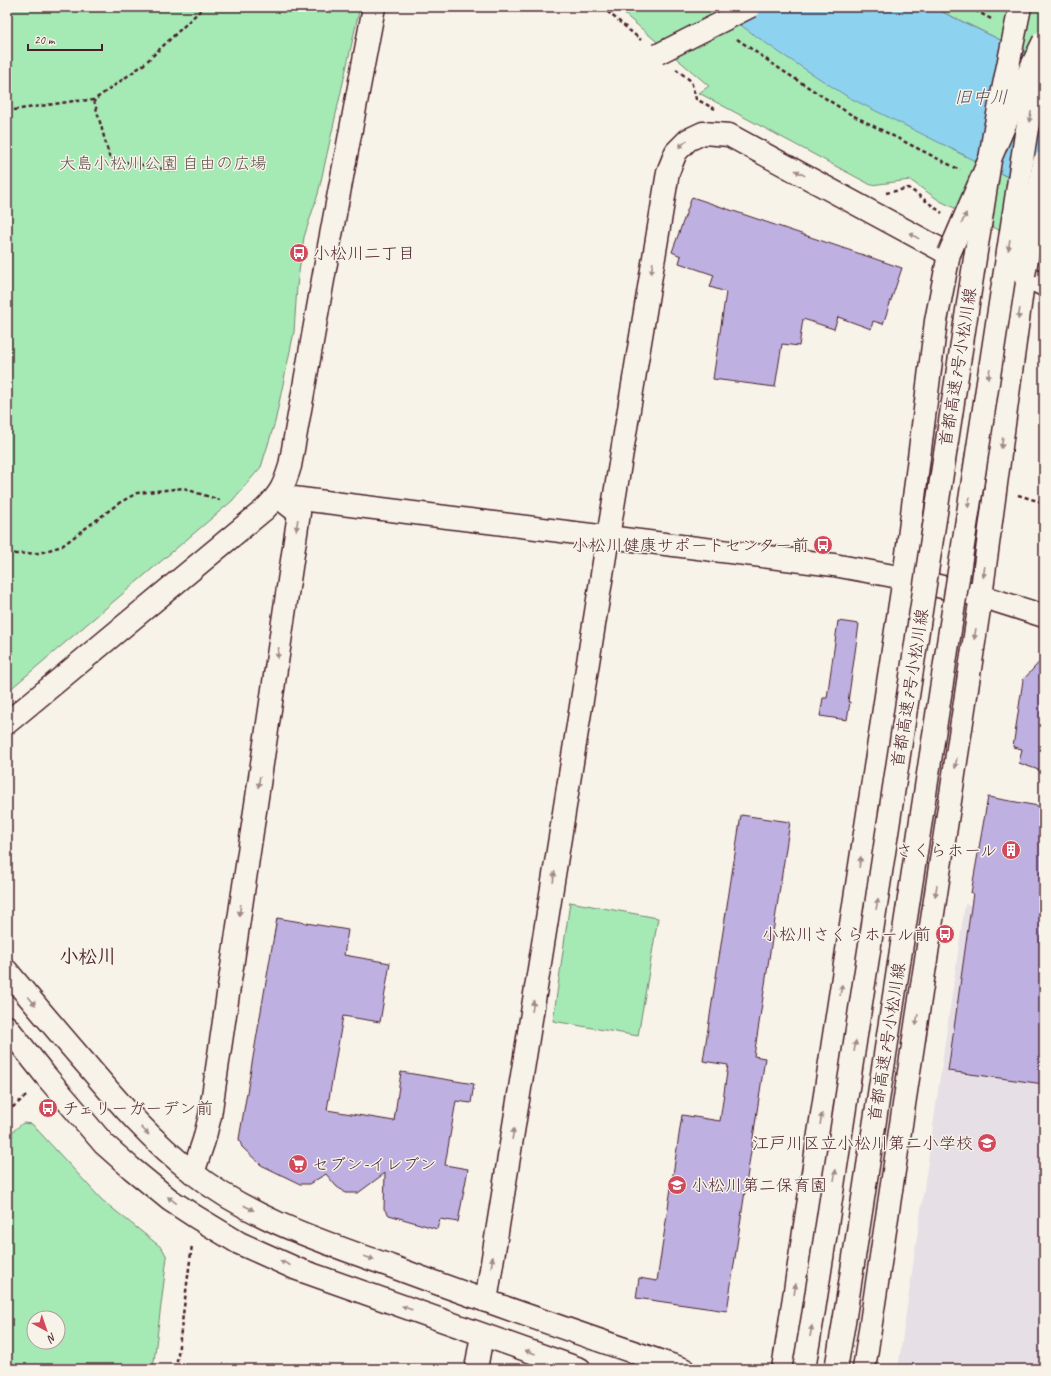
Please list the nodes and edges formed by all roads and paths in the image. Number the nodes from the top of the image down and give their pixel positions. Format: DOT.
graph roads {
  1 [pos="204,7"];
  2 [pos="374,7"];
  3 [pos="752,7"];
  4 [pos="1020,7"];
  5 [pos="731,34"];
  6 [pos="1044,41"];
  7 [pos="1044,52"];
  8 [pos="658,54"];
  9 [pos="94,100"];
  10 [pos="7,111"];
  11 [pos="1044,162"];
  12 [pos="175,171"];
  13 [pos="964,172"];
  14 [pos="949,254"];
  15 [pos="1024,275"];
  16 [pos="1044,285"];
  17 [pos="1018,495"];
  18 [pos="277,496"];
  19 [pos="220,500"];
  20 [pos="1044,503"];
  21 [pos="608,537"];
  22 [pos="7,552"];
  23 [pos="904,578"];
  24 [pos="981,596"];
  25 [pos="1044,616"];
  26 [pos="7,723"];
  27 [pos="7,971"];
  28 [pos="7,1027"];
  29 [pos="26,1096"];
  30 [pos="7,1112"];
  31 [pos="193,1173"];
  32 [pos="192,1245"];
  33 [pos="486,1301"];
  34 [pos="482,1335"];
  35 [pos="176,1369"];
  36 [pos="476,1369"];
  37 [pos="580,1369"];
  38 [pos="683,1369"];
  39 [pos="782,1369"];
  40 [pos="804,1369"];
  41 [pos="836,1369"];
  42 [pos="864,1369"];
  1 -- 9 [label="path"];
  2 -- 18 [label="main road"];
  3 -- 8 [label="street, bridge"];
  40 -- 4 [label="main road, 首都高速7号小松川線, one-way, bridge"];
  5 -- 13 [label="path"];
  14 -- 6 [label="main road, one-way, bridge"];
  7 -- 41 [label="main road, 首都高速7号小松川線, one-way, bridge"];
  9 -- 10 [label="path"];
  9 -- 12 [label="path"];
  11 -- 15 [label="main road, bridge"];
  14 -- 21 [label="main road, one-way"];
  14 -- 23 [label="main road"];
  15 -- 16 [label="main road"];
  15 -- 24 [label="main road, one-way"];
  17 -- 20 [label="path"];
  18 -- 21 [label="main road"];
  18 -- 26 [label="main road"];
  18 -- 31 [label="main road, one-way"];
  19 -- 22 [label="path"];
  21 -- 23 [label="main road"];
  33 -- 21 [label="main road, one-way"];
  23 -- 24 [label="main road"];
  39 -- 23 [label="main road, one-way"];
  24 -- 25 [label="main road"];
  24 -- 42 [label="main road, one-way"];
  27 -- 31 [label="main road, one-way"];
  34 -- 28 [label="main road, one-way"];
  29 -- 30 [label="path"];
  31 -- 33 [label="main road, one-way"];
  32 -- 35 [label="path"];
  33 -- 38 [label="main road"];
  34 -- 36 [label="main road"];
  37 -- 34 [label="main road, one-way"];
}
